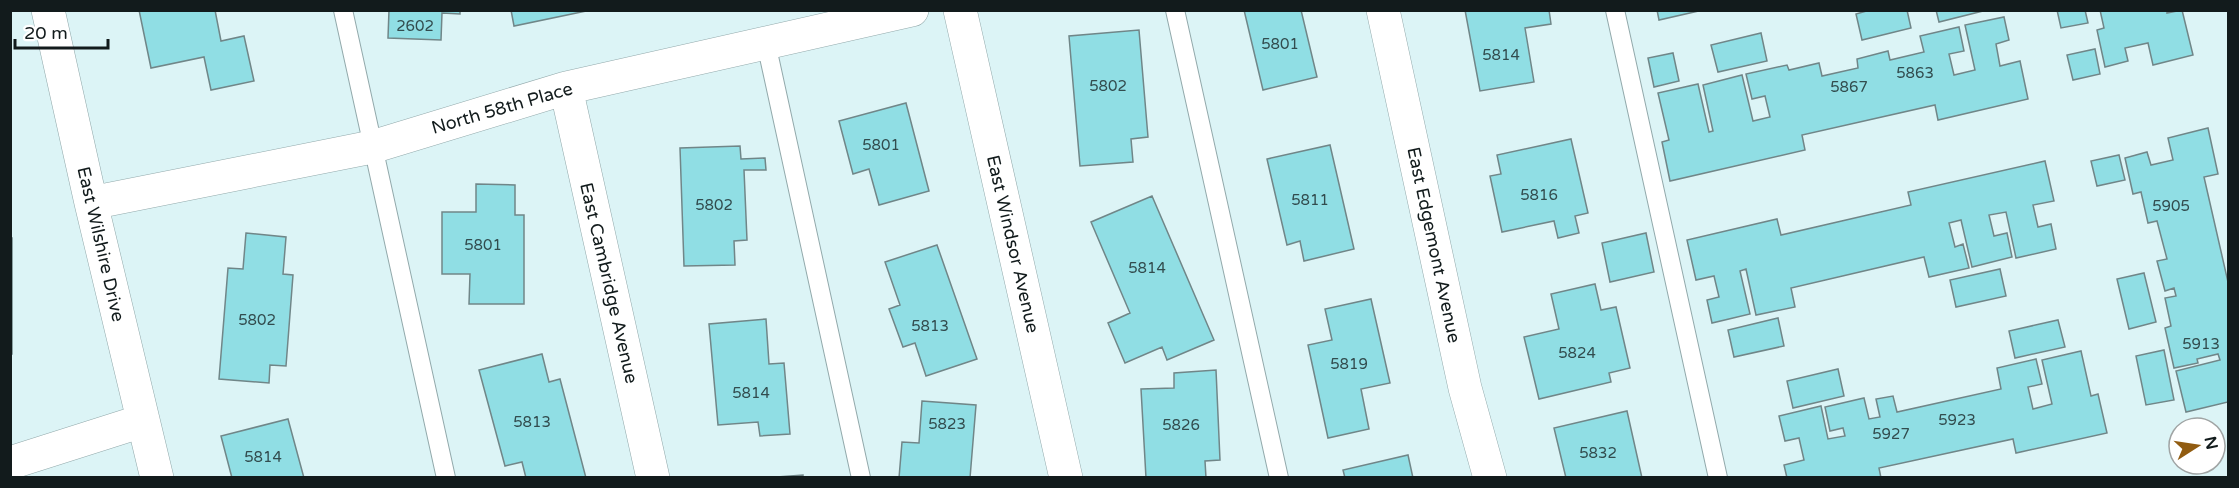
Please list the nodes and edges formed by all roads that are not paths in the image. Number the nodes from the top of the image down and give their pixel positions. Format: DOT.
graph roads {
  1 [pos="48,10"];
  2 [pos="343,10"];
  3 [pos="912,10"];
  4 [pos="960,10"];
  5 [pos="1176,10"];
  6 [pos="1383,10"];
  7 [pos="1615,10"];
  8 [pos="766,43"];
  9 [pos="566,88"];
  10 [pos="372,147"];
  11 [pos="91,203"];
  12 [pos="142,421"];
  13 [pos="10,463"];
  14 [pos="157,477"];
  15 [pos="446,477"];
  16 [pos="653,477"];
  17 [pos="861,477"];
  18 [pos="1066,477"];
  19 [pos="1279,477"];
  20 [pos="1490,477"];
  21 [pos="1718,477"];
  1 -- 11 [label="street, East Wilshire Drive"];
  2 -- 10 [label="lane"];
  3 -- 8 [label="street, North 58th Place"];
  4 -- 18 [label="street, East Windsor Avenue"];
  5 -- 19 [label="lane"];
  6 -- 20 [label="street, East Edgemont Avenue"];
  7 -- 21 [label="lane"];
  8 -- 9 [label="street, North 58th Place"];
  8 -- 17 [label="lane"];
  9 -- 10 [label="street, North 58th Place"];
  9 -- 16 [label="street, East Cambridge Avenue"];
  10 -- 11 [label="street, North 58th Place"];
  10 -- 15 [label="lane"];
  11 -- 12 [label="street, East Wilshire Drive"];
  12 -- 13 [label="street"];
  12 -- 14 [label="street, East Wilshire Drive"];
}
